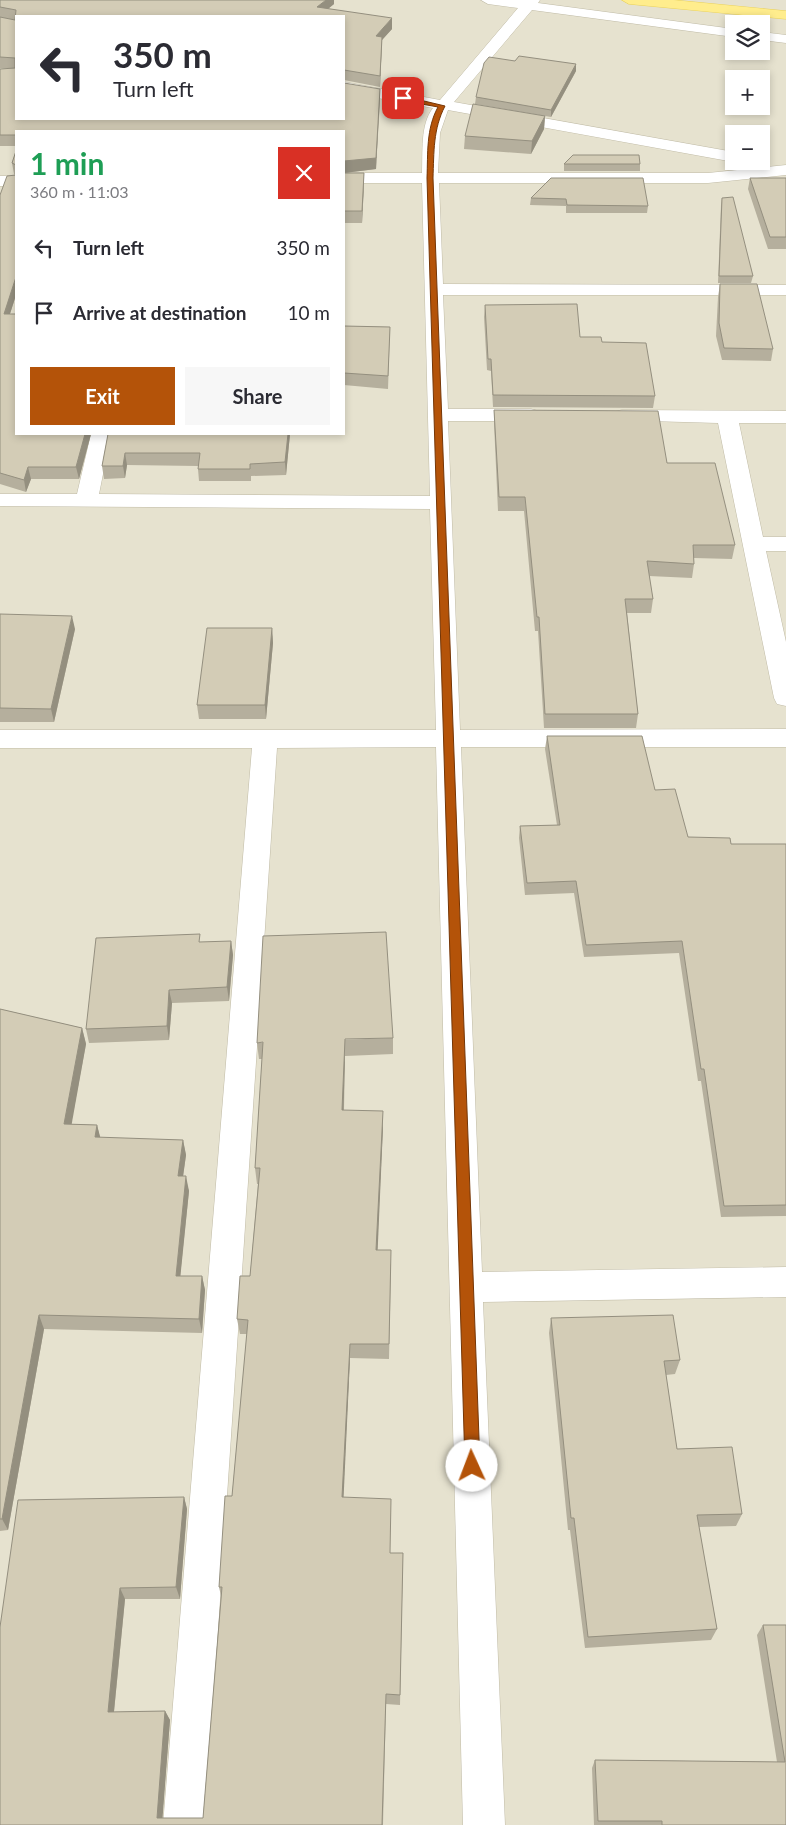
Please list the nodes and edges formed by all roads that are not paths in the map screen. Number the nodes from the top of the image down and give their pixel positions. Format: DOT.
graph roads {
  1 [pos="488,0"];
  2 [pos="628,0"];
  3 [pos="531,3"];
  4 [pos="786,15"];
  5 [pos="725,32"];
  6 [pos="770,37"];
  7 [pos="786,39"];
  8 [pos="345,87"];
  9 [pos="442,106"];
  10 [pos="725,155"];
  11 [pos="770,163"];
  12 [pos="786,166"];
  13 [pos="786,170"];
  14 [pos="345,178"];
  15 [pos="430,178"];
  16 [pos="0,181"];
  17 [pos="15,181"];
  18 [pos="434,289"];
  19 [pos="786,290"];
  20 [pos="438,415"];
  21 [pos="547,416"];
  22 [pos="607,416"];
  23 [pos="727,416"];
  24 [pos="786,417"];
  25 [pos="101,435"];
  26 [pos="87,499"];
  27 [pos="0,500"];
  28 [pos="442,503"];
  29 [pos="755,544"];
  30 [pos="786,544"];
  31 [pos="786,698"];
  32 [pos="447,736"];
  33 [pos="786,738"];
  34 [pos="0,740"];
  35 [pos="265,740"];
  36 [pos="786,1282"];
  37 [pos="467,1287"];
  38 [pos="184,1825"];
  39 [pos="484,1825"];
  1 -- 3 [label="street"];
  2 -- 4 [label="main road"];
  3 -- 5 [label="street"];
  3 -- 9 [label="street"];
  6 -- 7 [label="street"];
  8 -- 9 [label="street"];
  9 -- 10 [label="street"];
  9 -- 15 [label="street"];
  11 -- 12 [label="street"];
  13 -- 15 [label="street"];
  14 -- 15 [label="street"];
  15 -- 18 [label="street"];
  16 -- 17 [label="street"];
  18 -- 19 [label="street"];
  18 -- 20 [label="street"];
  20 -- 21 [label="street"];
  20 -- 28 [label="street"];
  22 -- 23 [label="street"];
  23 -- 24 [label="street"];
  23 -- 29 [label="street"];
  25 -- 26 [label="street"];
  26 -- 27 [label="street"];
  26 -- 28 [label="street"];
  28 -- 32 [label="street"];
  29 -- 30 [label="street"];
  29 -- 31 [label="street"];
  32 -- 33 [label="street"];
  32 -- 35 [label="street"];
  32 -- 37 [label="street"];
  34 -- 35 [label="street"];
  35 -- 38 [label="street"];
  36 -- 37 [label="street"];
  37 -- 39 [label="street"];
}
